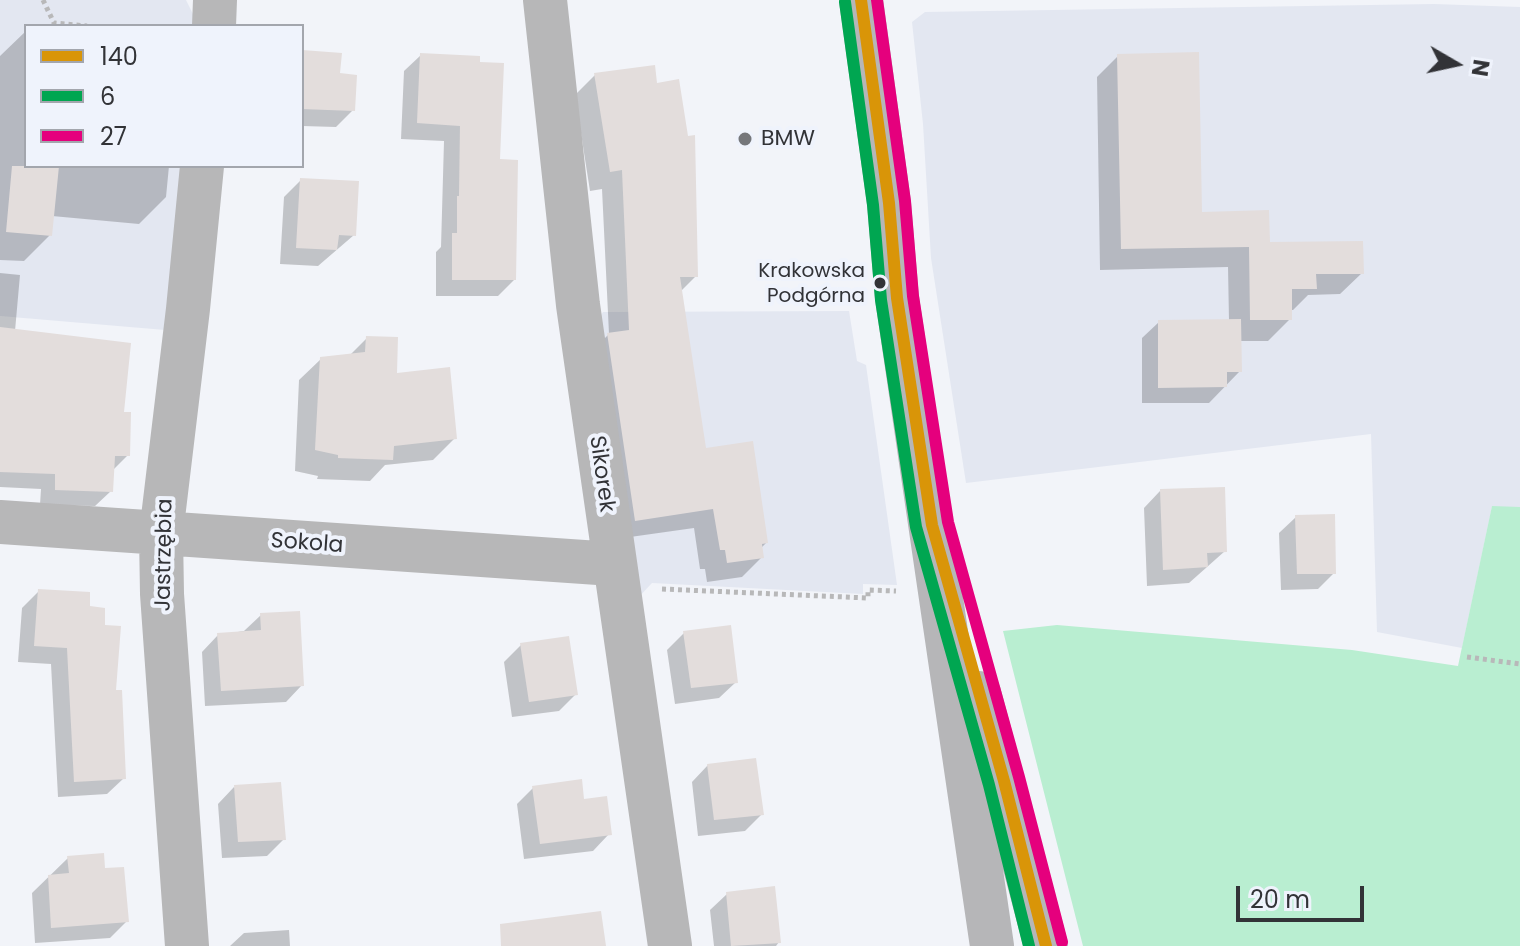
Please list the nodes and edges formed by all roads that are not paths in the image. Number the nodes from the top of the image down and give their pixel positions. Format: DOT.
graph roads {
  1 [pos="215,0"];
  2 [pos="545,0"];
  3 [pos="861,0"];
  4 [pos="214,24"];
  5 [pos="202,168"];
  6 [pos="0,522"];
  7 [pos="932,525"];
  8 [pos="161,534"];
  9 [pos="613,564"];
  10 [pos="187,946"];
  11 [pos="670,946"];
  12 [pos="992,946"];
  13 [pos="1046,946"];
  1 -- 4 [label="street"];
  2 -- 9 [label="street, Sikorek"];
  3 -- 7 [label="main road"];
  5 -- 8 [label="street, Jastrzębia"];
  6 -- 8 [label="street, Sokola"];
  7 -- 12 [label="main road"];
  7 -- 13 [label="main road"];
  8 -- 9 [label="street, Sokola"];
  8 -- 10 [label="street, Jastrzębia"];
  9 -- 11 [label="street, Sikorek"];
}
